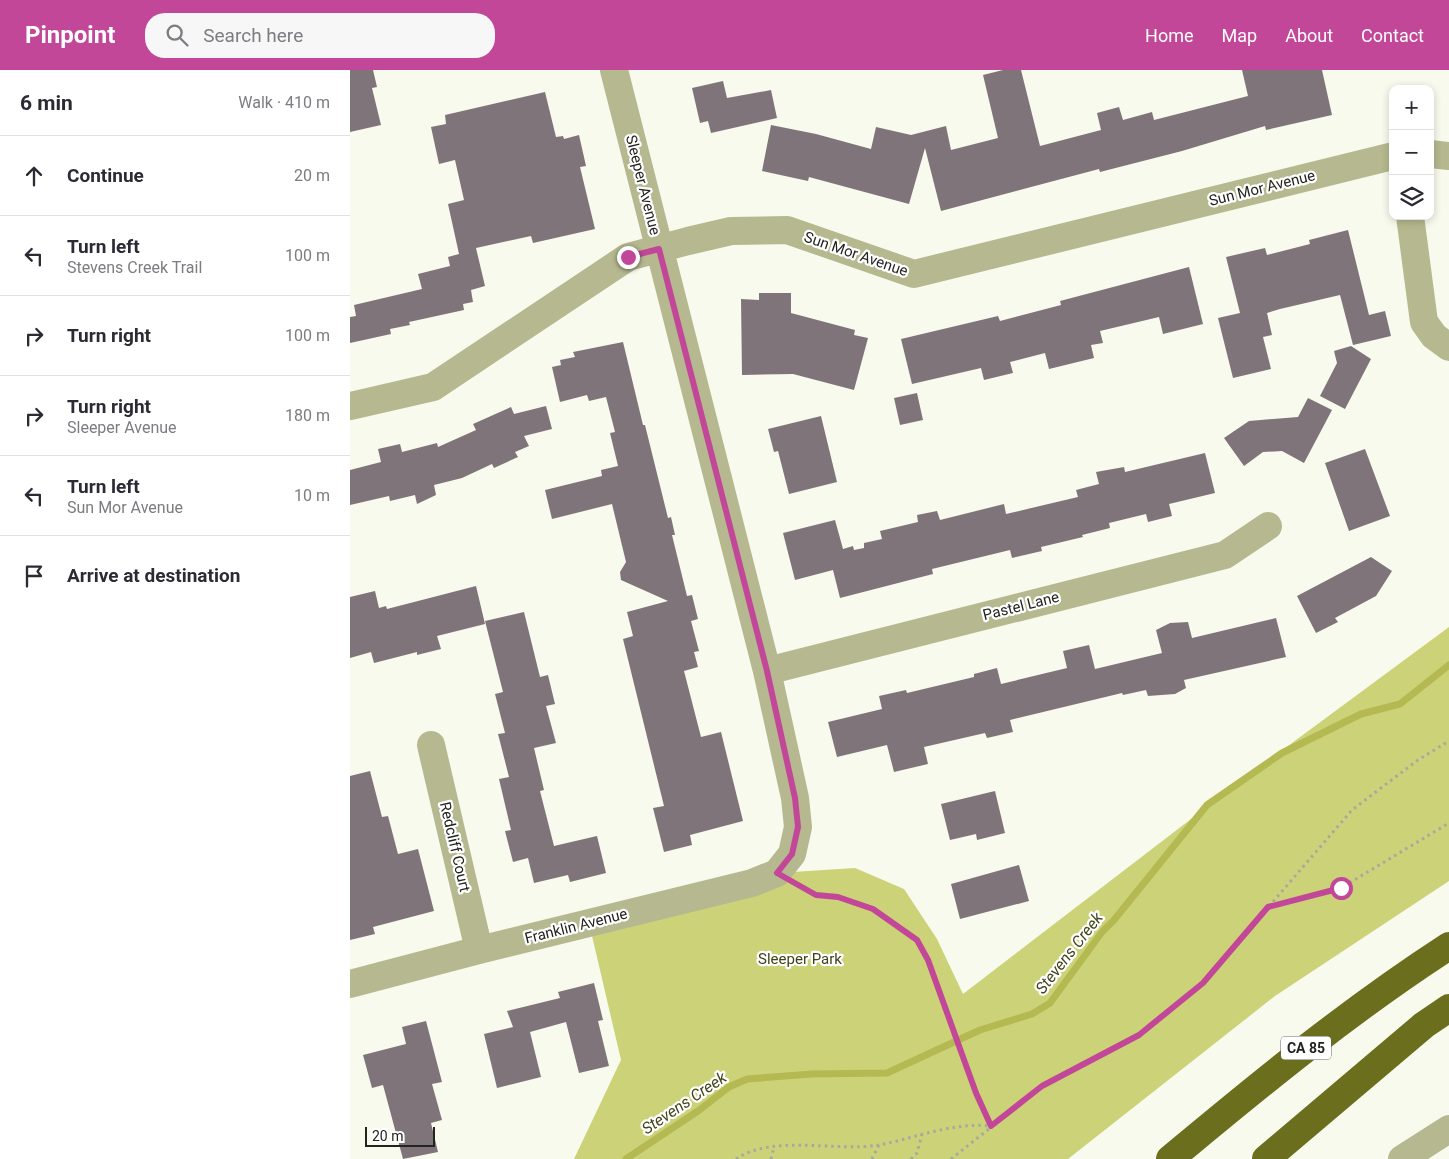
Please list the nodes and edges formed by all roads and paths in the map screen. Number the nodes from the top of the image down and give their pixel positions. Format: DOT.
graph roads {
  1 [pos="614,70"];
  2 [pos="1434,154"];
  3 [pos="1449,156"];
  4 [pos="1389,157"];
  5 [pos="1411,220"];
  6 [pos="659,249"];
  7 [pos="1448,346"];
  8 [pos="350,406"];
  9 [pos="1268,526"];
  10 [pos="767,671"];
  11 [pos="1449,741"];
  12 [pos="431,744"];
  13 [pos="1449,823"];
  14 [pos="784,863"];
  15 [pos="1268,907"];
  16 [pos="1449,946"];
  17 [pos="479,950"];
  18 [pos="350,984"];
  19 [pos="1449,1008"];
  20 [pos="991,1126"];
  21 [pos="1449,1129"];
  22 [pos="922,1133"];
  23 [pos="879,1145"];
  24 [pos="774,1147"];
  25 [pos="736,1159"];
  26 [pos="771,1159"];
  27 [pos="872,1159"];
  28 [pos="911,1159"];
  29 [pos="951,1159"];
  30 [pos="1170,1159"];
  31 [pos="1266,1159"];
  32 [pos="1402,1159"];
  1 -- 6 [label="street, Sleeper Avenue"];
  2 -- 3 [label="street"];
  4 -- 6 [label="street, Sun Mor Avenue"];
  5 -- 7 [label="street"];
  6 -- 8 [label="street, Sun Mor Avenue"];
  6 -- 10 [label="street, Sleeper Avenue"];
  9 -- 10 [label="street, Pastel Lane"];
  10 -- 14 [label="street, Sleeper Avenue"];
  11 -- 15 [label="path"];
  12 -- 17 [label="street, Redcliff Court"];
  13 -- 15 [label="path"];
  14 -- 17 [label="street, Franklin Avenue"];
  14 -- 20 [label="path"];
  15 -- 20 [label="path"];
  16 -- 30 [label="highway, CA 85"];
  17 -- 18 [label="street, Franklin Avenue"];
  19 -- 31 [label="highway"];
  20 -- 22 [label="path"];
  20 -- 29 [label="path"];
  21 -- 32 [label="street"];
  22 -- 23 [label="path"];
  22 -- 28 [label="path"];
  23 -- 24 [label="path"];
  23 -- 27 [label="path"];
  24 -- 25 [label="path"];
  24 -- 26 [label="path"];
}
